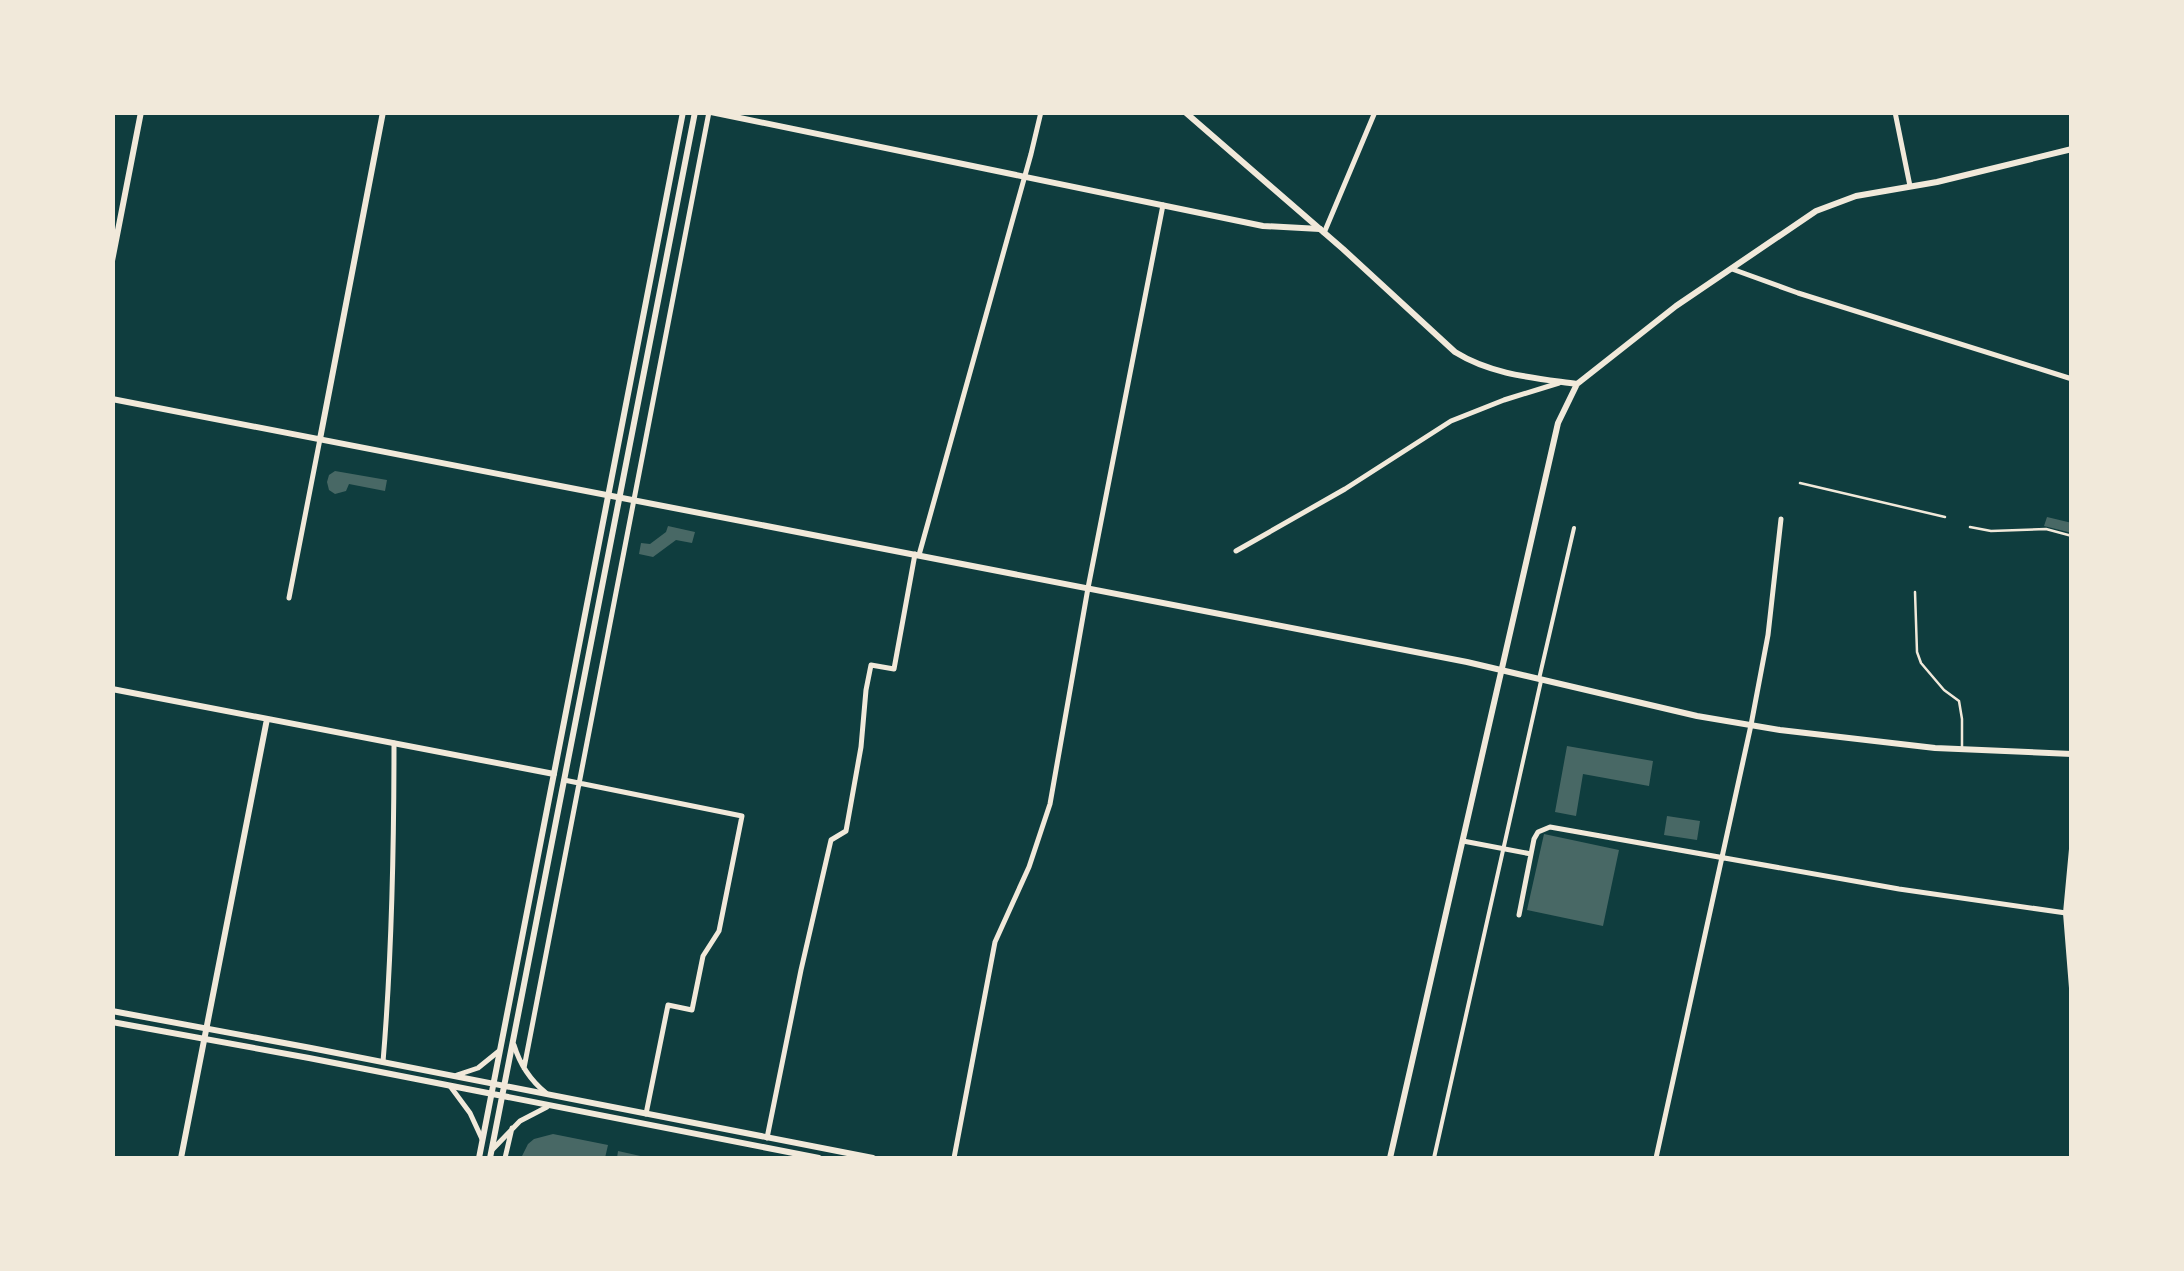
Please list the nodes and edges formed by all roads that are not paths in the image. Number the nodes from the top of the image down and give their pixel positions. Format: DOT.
graph roads {
  1 [pos="141,112"];
  2 [pos="383,112"];
  3 [pos="683,112"];
  4 [pos="694,112"];
  5 [pos="710,112"];
  6 [pos="1040,112"];
  7 [pos="1185,112"];
  8 [pos="1375,112"];
  9 [pos="1895,112"];
  10 [pos="2072,149"];
  11 [pos="1025,176"];
  12 [pos="1910,186"];
  13 [pos="1163,205"];
  14 [pos="1322,231"];
  15 [pos="112,261"];
  16 [pos="1730,268"];
  17 [pos="2072,378"];
  18 [pos="1562,382"];
  19 [pos="1577,384"];
  20 [pos="112,398"];
  21 [pos="320,439"];
  22 [pos="1800,483"];
  23 [pos="609,495"];
  24 [pos="620,497"];
  25 [pos="634,500"];
  26 [pos="1945,517"];
  27 [pos="1781,519"];
  28 [pos="1970,527"];
  29 [pos="1574,528"];
  30 [pos="2072,536"];
  31 [pos="1236,551"];
  32 [pos="917,555"];
  33 [pos="1088,588"];
  34 [pos="1914,592"];
  35 [pos="290,598"];
  36 [pos="1502,670"];
  37 [pos="1540,680"];
  38 [pos="112,688"];
  39 [pos="267,718"];
  40 [pos="1752,725"];
  41 [pos="394,743"];
  42 [pos="1962,750"];
  43 [pos="2072,754"];
  44 [pos="554,774"];
  45 [pos="564,780"];
  46 [pos="578,782"];
  47 [pos="1463,841"];
  48 [pos="1504,849"];
  49 [pos="2072,850"];
  50 [pos="1531,854"];
  51 [pos="1722,859"];
  52 [pos="2066,913"];
  53 [pos="1518,915"];
  54 [pos="2072,988"];
  55 [pos="112,1011"];
  56 [pos="112,1022"];
  57 [pos="206,1028"];
  58 [pos="204,1038"];
  59 [pos="513,1041"];
  60 [pos="500,1048"];
  61 [pos="383,1062"];
  62 [pos="524,1068"];
  63 [pos="454,1076"];
  64 [pos="494,1084"];
  65 [pos="450,1086"];
  66 [pos="504,1086"];
  67 [pos="492,1094"];
  68 [pos="549,1094"];
  69 [pos="502,1096"];
  70 [pos="550,1106"];
  71 [pos="646,1114"];
  72 [pos="512,1128"];
  73 [pos="767,1138"];
  74 [pos="482,1141"];
  75 [pos="491,1155"];
  76 [pos="181,1158"];
  77 [pos="479,1158"];
  78 [pos="505,1158"];
  79 [pos="819,1158"];
  80 [pos="873,1158"];
  81 [pos="954,1158"];
  82 [pos="1390,1158"];
  83 [pos="1434,1158"];
  84 [pos="1656,1158"];
  1 -- 15 [label="main road"];
  2 -- 21 [label="main road"];
  3 -- 23 [label="main road"];
  4 -- 24 [label="main road"];
  5 -- 11 [label="main road"];
  5 -- 25 [label="street"];
  6 -- 11 [label="street"];
  7 -- 14 [label="main road"];
  8 -- 14 [label="street"];
  9 -- 12 [label="street"];
  10 -- 12 [label="main road"];
  11 -- 13 [label="main road"];
  11 -- 32 [label="street"];
  12 -- 16 [label="main road"];
  13 -- 14 [label="main road"];
  13 -- 33 [label="street"];
  14 -- 18 [label="main road"];
  16 -- 17 [label="street"];
  16 -- 19 [label="main road"];
  18 -- 19 [label="main road"];
  18 -- 31 [label="street"];
  19 -- 36 [label="main road"];
  20 -- 21 [label="main road"];
  21 -- 23 [label="main road"];
  21 -- 35 [label="street"];
  22 -- 26 [label="lane"];
  23 -- 24 [label="main road"];
  23 -- 44 [label="main road"];
  24 -- 25 [label="main road"];
  24 -- 45 [label="main road"];
  25 -- 32 [label="main road"];
  25 -- 46 [label="street"];
  27 -- 40 [label="street"];
  28 -- 30 [label="lane"];
  29 -- 37 [label="street"];
  32 -- 33 [label="main road"];
  32 -- 73 [label="street"];
  33 -- 36 [label="main road"];
  33 -- 81 [label="street"];
  34 -- 42 [label="lane"];
  36 -- 37 [label="main road"];
  36 -- 47 [label="main road"];
  37 -- 40 [label="main road"];
  37 -- 48 [label="street"];
  38 -- 39 [label="main road"];
  39 -- 41 [label="main road"];
  39 -- 57 [label="main road"];
  40 -- 42 [label="main road"];
  40 -- 51 [label="street"];
  41 -- 44 [label="main road"];
  41 -- 61 [label="street"];
  42 -- 43 [label="main road"];
  44 -- 60 [label="main road"];
  45 -- 46 [label="street"];
  45 -- 59 [label="main road"];
  46 -- 62 [label="street"];
  46 -- 71 [label="street"];
  47 -- 48 [label="street"];
  47 -- 82 [label="main road"];
  48 -- 50 [label="street"];
  48 -- 83 [label="street"];
  49 -- 52 [label="main road"];
  50 -- 51 [label="street"];
  50 -- 53 [label="street"];
  51 -- 52 [label="street"];
  51 -- 84 [label="street"];
  52 -- 54 [label="main road"];
  55 -- 57 [label="main road"];
  56 -- 58 [label="main road"];
  57 -- 58 [label="main road"];
  57 -- 61 [label="main road"];
  58 -- 65 [label="main road"];
  58 -- 76 [label="main road"];
  59 -- 62 [label="street"];
  59 -- 66 [label="main road"];
  60 -- 63 [label="street"];
  60 -- 64 [label="main road"];
  61 -- 63 [label="main road"];
  62 -- 68 [label="street"];
  63 -- 64 [label="main road"];
  64 -- 66 [label="main road"];
  64 -- 67 [label="main road"];
  65 -- 67 [label="main road"];
  65 -- 74 [label="street"];
  66 -- 68 [label="main road"];
  66 -- 69 [label="main road"];
  67 -- 69 [label="main road"];
  67 -- 74 [label="main road"];
  68 -- 71 [label="main road"];
  69 -- 70 [label="main road"];
  69 -- 75 [label="main road"];
  70 -- 72 [label="street"];
  70 -- 79 [label="main road"];
  71 -- 73 [label="main road"];
  72 -- 75 [label="street"];
  72 -- 78 [label="street"];
  73 -- 80 [label="main road"];
  74 -- 77 [label="main road"];
}
